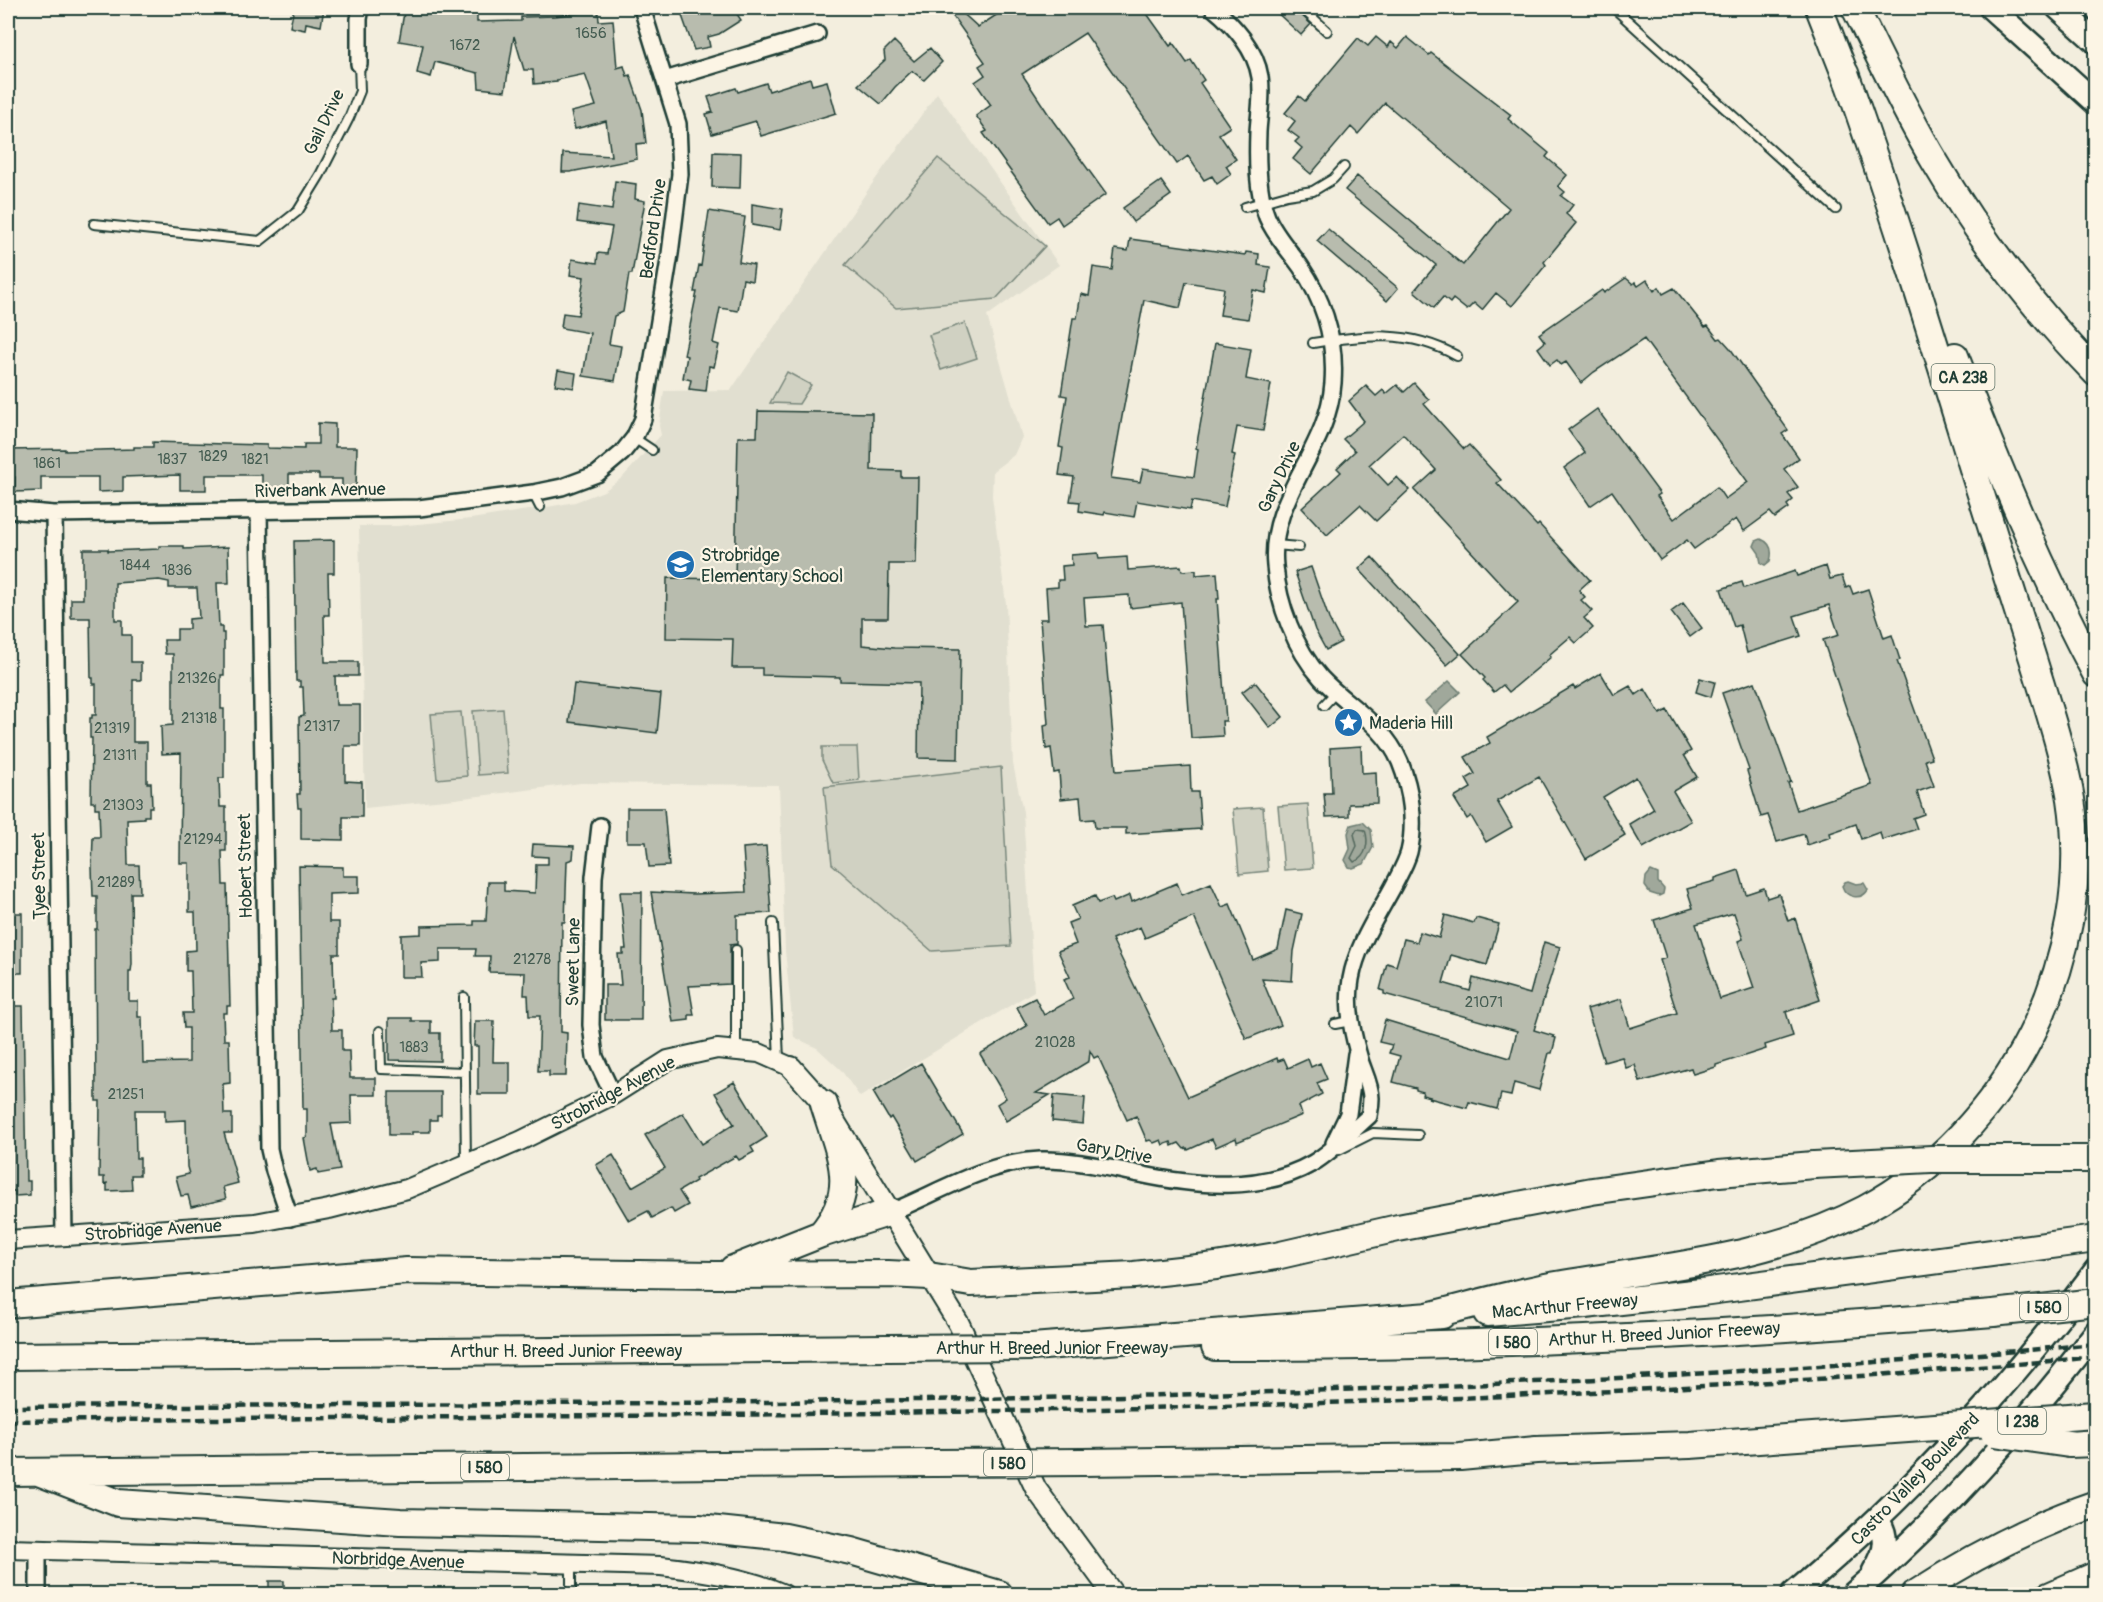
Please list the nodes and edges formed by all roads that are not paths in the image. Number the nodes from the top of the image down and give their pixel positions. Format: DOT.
graph roads {
  1 [pos="361,8"];
  2 [pos="642,8"];
  3 [pos="1213,8"];
  4 [pos="1302,8"];
  5 [pos="1614,8"];
  6 [pos="1855,8"];
  7 [pos="1991,8"];
  8 [pos="2058,8"];
  9 [pos="1820,12"];
  10 [pos="1327,31"];
  11 [pos="817,34"];
  12 [pos="2096,42"];
  13 [pos="359,64"];
  14 [pos="1845,73"];
  15 [pos="665,80"];
  16 [pos="2096,103"];
  17 [pos="1344,167"];
  18 [pos="1263,201"];
  19 [pos="1245,207"];
  20 [pos="1836,209"];
  21 [pos="94,224"];
  22 [pos="1331,340"];
  23 [pos="1313,343"];
  24 [pos="1456,356"];
  25 [pos="2096,373"];
  26 [pos="634,438"];
  27 [pos="652,450"];
  28 [pos="622,453"];
  29 [pos="8,510"];
  30 [pos="259,511"];
  31 [pos="54,514"];
  32 [pos="1275,545"];
  33 [pos="1299,547"];
  34 [pos="2096,674"];
  35 [pos="1337,691"];
  36 [pos="1324,705"];
  37 [pos="600,826"];
  38 [pos="773,923"];
  39 [pos="736,950"];
  40 [pos="464,997"];
  41 [pos="380,1031"];
  42 [pos="1357,1048"];
  43 [pos="736,1051"];
  44 [pos="785,1064"];
  45 [pos="465,1072"];
  46 [pos="613,1095"];
  47 [pos="824,1104"];
  48 [pos="1418,1135"];
  49 [pos="1331,1148"];
  50 [pos="2096,1159"];
  51 [pos="1314,1162"];
  52 [pos="466,1164"];
  53 [pos="891,1212"];
  54 [pos="290,1218"];
  55 [pos="821,1234"];
  56 [pos="64,1237"];
  57 [pos="2096,1239"];
  58 [pos="8,1240"];
  59 [pos="2096,1270"];
  60 [pos="716,1275"];
  61 [pos="929,1276"];
  62 [pos="2096,1302"];
  63 [pos="8,1304"];
  64 [pos="1427,1316"];
  65 [pos="2096,1332"];
  66 [pos="1032,1347"];
  67 [pos="8,1356"];
  68 [pos="2095,1415"];
  69 [pos="1949,1426"];
  70 [pos="2096,1443"];
  71 [pos="8,1472"];
  72 [pos="38,1472"];
  73 [pos="2096,1504"];
  74 [pos="1877,1520"];
  75 [pos="8,1549"];
  76 [pos="38,1550"];
  77 [pos="571,1564"];
  78 [pos="2096,1572"];
  79 [pos="1858,1590"];
  80 [pos="38,1594"];
  81 [pos="571,1594"];
  82 [pos="784,1594"];
  83 [pos="999,1594"];
  84 [pos="1113,1594"];
  85 [pos="1793,1594"];
  86 [pos="1915,1594"];
  87 [pos="2046,1594"];
  1 -- 13 [label="street, Gail Drive"];
  2 -- 15 [label="street, Bedford Drive"];
  3 -- 18 [label="street, Gary Drive"];
  4 -- 10 [label="lane"];
  5 -- 20 [label="lane"];
  6 -- 25 [label="highway"];
  7 -- 16 [label="main road"];
  8 -- 12 [label="main road"];
  9 -- 14 [label="highway, CA 238"];
  11 -- 15 [label="street"];
  13 -- 21 [label="lane, Gail Drive"];
  14 -- 34 [label="highway, CA 238"];
  14 -- 64 [label="highway"];
  15 -- 26 [label="street, Bedford Drive"];
  17 -- 18 [label="lane"];
  18 -- 19 [label="lane"];
  18 -- 22 [label="street, Gary Drive"];
  22 -- 23 [label="lane"];
  22 -- 24 [label="lane"];
  22 -- 32 [label="street, Gary Drive"];
  26 -- 27 [label="lane"];
  26 -- 28 [label="street, Bedford Drive"];
  28 -- 30 [label="street, Riverbank Avenue"];
  29 -- 31 [label="street, Riverbank Avenue"];
  30 -- 31 [label="street, Riverbank Avenue"];
  30 -- 54 [label="street, Hobert Street"];
  31 -- 56 [label="street, Tyee Street"];
  32 -- 33 [label="lane"];
  32 -- 35 [label="street, Gary Drive"];
  35 -- 36 [label="lane"];
  35 -- 42 [label="street, Gary Drive"];
  37 -- 46 [label="street, Sweet Lane"];
  38 -- 44 [label="lane"];
  39 -- 43 [label="lane"];
  40 -- 45 [label="lane"];
  41 -- 45 [label="lane"];
  42 -- 49 [label="street, Gary Drive"];
  42 -- 49 [label="street, Gary Drive"];
  43 -- 44 [label="street, Strobridge Avenue"];
  43 -- 46 [label="street, Strobridge Avenue"];
  44 -- 47 [label="main road"];
  45 -- 52 [label="lane"];
  46 -- 52 [label="street, Strobridge Avenue"];
  47 -- 53 [label="main road"];
  47 -- 55 [label="highway"];
  48 -- 51 [label="lane"];
  49 -- 51 [label="street, Gary Drive"];
  50 -- 61 [label="highway, bridge"];
  51 -- 53 [label="street, Gary Drive"];
  52 -- 54 [label="street, Strobridge Avenue"];
  53 -- 55 [label="highway"];
  53 -- 61 [label="main road"];
  54 -- 56 [label="street, Strobridge Avenue"];
  55 -- 60 [label="highway"];
  56 -- 58 [label="street, Strobridge Avenue"];
  57 -- 64 [label="highway, MacArthur Freeway / I 580"];
  59 -- 74 [label="main road, Castro Valley Boulevard"];
  60 -- 61 [label="highway"];
  60 -- 63 [label="highway"];
  61 -- 84 [label="main road"];
  62 -- 66 [label="highway, Arthur H. Breed Junior Freeway / I 580, bridge"];
  64 -- 66 [label="highway, MacArthur Freeway / I 580"];
  65 -- 79 [label="main road, Castro Valley Boulevard"];
  66 -- 67 [label="highway, Arthur H. Breed Junior Freeway / I 580, bridge"];
  68 -- 69 [label="highway, I 238, bridge"];
  69 -- 70 [label="highway, I 580, bridge"];
  69 -- 72 [label="highway, I 580, bridge"];
  71 -- 72 [label="highway, I 580"];
  72 -- 83 [label="highway"];
  73 -- 86 [label="highway"];
  74 -- 79 [label="main road"];
  74 -- 85 [label="main road, Castro Valley Boulevard"];
  75 -- 76 [label="street, Norbridge Avenue"];
  76 -- 77 [label="street, Norbridge Avenue"];
  76 -- 80 [label="street"];
  77 -- 81 [label="lane"];
  77 -- 82 [label="street, Norbridge Avenue"];
  78 -- 87 [label="main road"];
}
